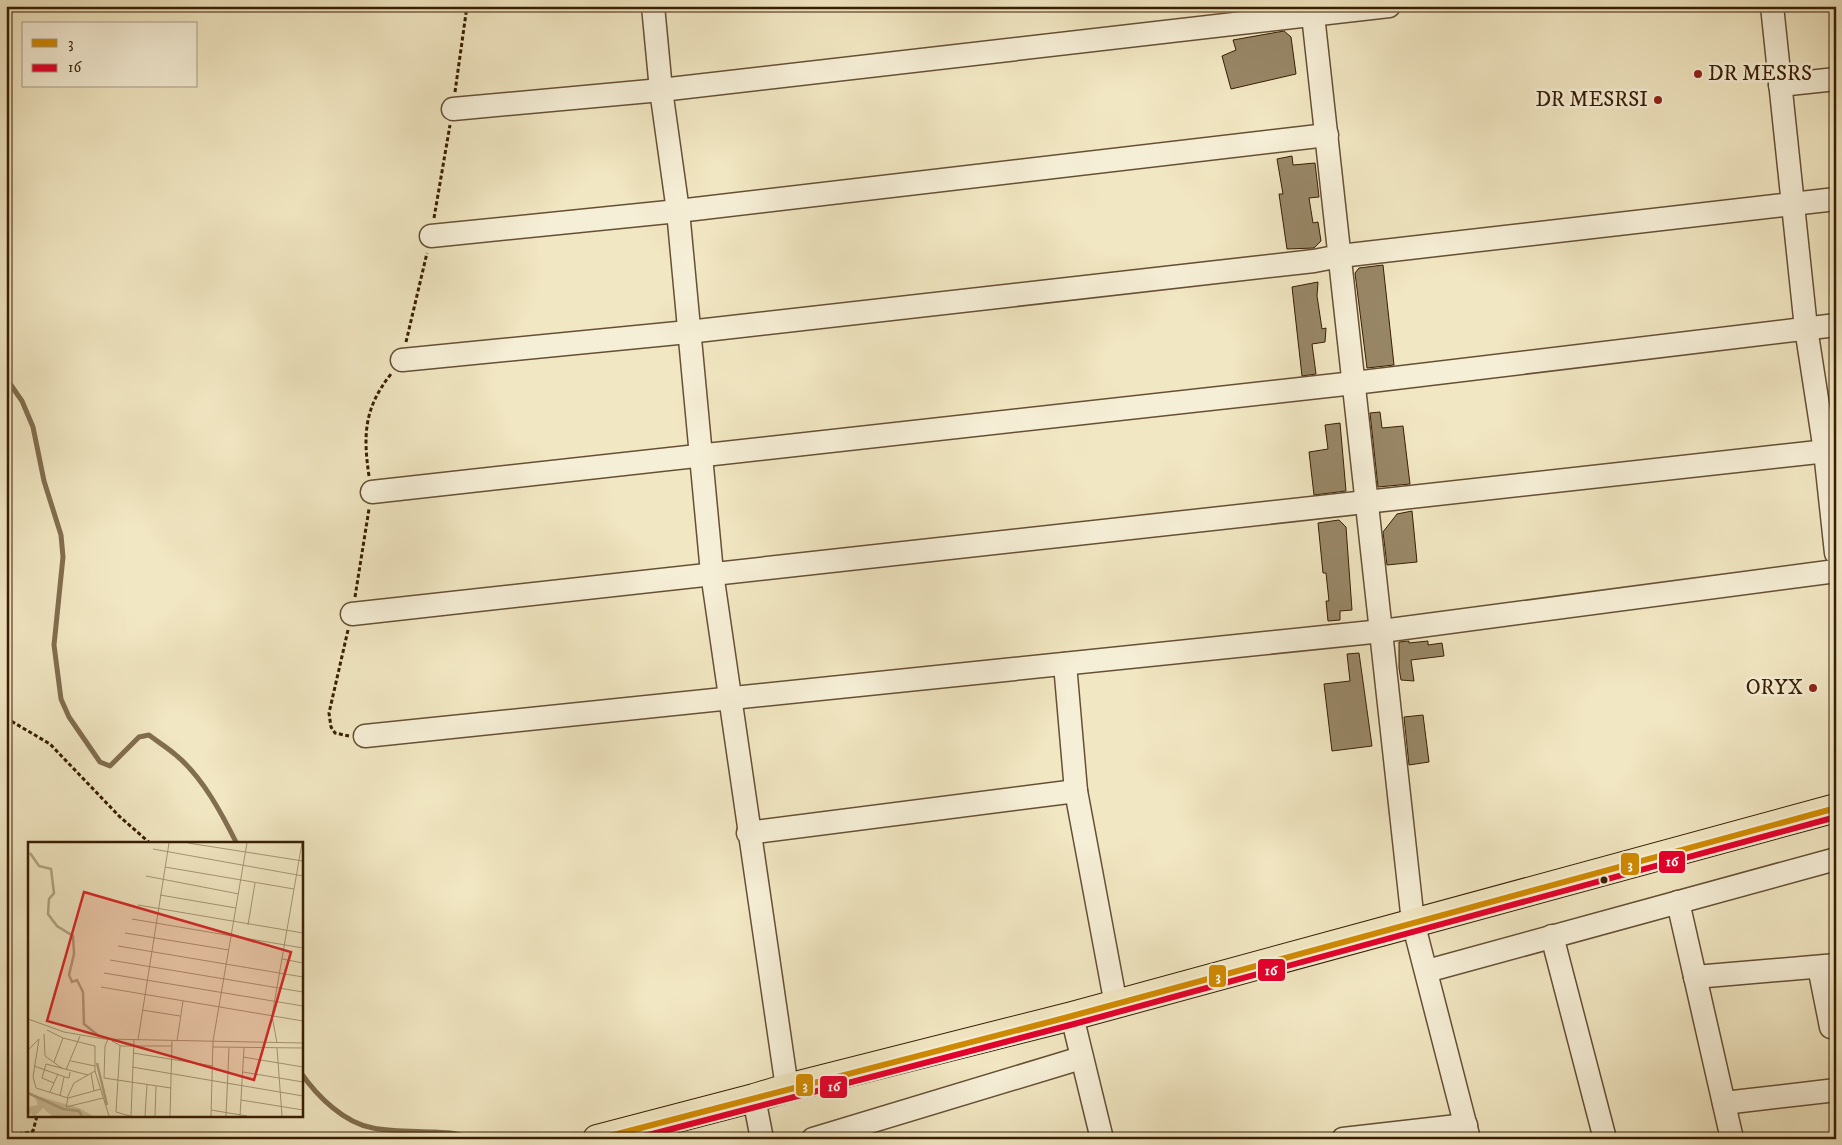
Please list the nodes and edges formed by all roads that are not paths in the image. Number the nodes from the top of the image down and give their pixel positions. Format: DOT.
graph roads {
  1 [pos="653,6"];
  2 [pos="1389,6"];
  3 [pos="1772,6"];
  4 [pos="1313,10"];
  5 [pos="1836,79"];
  6 [pos="1780,85"];
  7 [pos="661,90"];
  8 [pos="453,109"];
  9 [pos="1327,135"];
  10 [pos="1836,199"];
  11 [pos="1793,204"];
  12 [pos="678,211"];
  13 [pos="431,236"];
  14 [pos="1340,256"];
  15 [pos="1836,325"];
  16 [pos="1806,328"];
  17 [pos="688,332"];
  18 [pos="402,360"];
  19 [pos="1354,383"];
  20 [pos="1830,450"];
  21 [pos="700,455"];
  22 [pos="372,492"];
  23 [pos="1367,502"];
  24 [pos="1836,553"];
  25 [pos="1836,571"];
  26 [pos="712,573"];
  27 [pos="352,614"];
  28 [pos="1382,632"];
  29 [pos="1065,664"];
  30 [pos="729,698"];
  31 [pos="365,736"];
  32 [pos="1076,791"];
  33 [pos="1836,808"];
  34 [pos="748,833"];
  35 [pos="1836,860"];
  36 [pos="1678,902"];
  37 [pos="1413,922"];
  38 [pos="1552,936"];
  39 [pos="1827,966"];
  40 [pos="1427,971"];
  41 [pos="1695,977"];
  42 [pos="1116,1004"];
  43 [pos="1072,1016"];
  44 [pos="1832,1027"];
  45 [pos="1081,1058"];
  46 [pos="787,1088"];
  47 [pos="1836,1090"];
  48 [pos="754,1098"];
  49 [pos="1724,1103"];
  50 [pos="1467,1132"];
  51 [pos="597,1139"];
  52 [pos="762,1139"];
  53 [pos="813,1139"];
  54 [pos="1102,1139"];
  55 [pos="1343,1139"];
  56 [pos="1605,1139"];
  57 [pos="1732,1139"];
  1 -- 7 [label="street"];
  2 -- 4 [label="street"];
  3 -- 6 [label="street"];
  4 -- 7 [label="street"];
  4 -- 9 [label="street"];
  5 -- 6 [label="street"];
  6 -- 11 [label="street"];
  7 -- 8 [label="street"];
  7 -- 12 [label="street"];
  9 -- 12 [label="street"];
  9 -- 14 [label="street"];
  10 -- 11 [label="street"];
  11 -- 14 [label="street"];
  11 -- 16 [label="street"];
  12 -- 13 [label="street"];
  12 -- 17 [label="street"];
  14 -- 17 [label="street"];
  14 -- 19 [label="street"];
  15 -- 16 [label="street"];
  16 -- 19 [label="street"];
  16 -- 20 [label="street"];
  17 -- 18 [label="street"];
  17 -- 21 [label="street"];
  19 -- 21 [label="street"];
  19 -- 23 [label="street"];
  20 -- 23 [label="street"];
  20 -- 24 [label="street"];
  21 -- 22 [label="street"];
  21 -- 26 [label="street"];
  23 -- 26 [label="street"];
  23 -- 28 [label="street"];
  25 -- 28 [label="street"];
  26 -- 27 [label="street"];
  26 -- 30 [label="street"];
  28 -- 29 [label="street"];
  28 -- 37 [label="street"];
  29 -- 30 [label="street"];
  29 -- 32 [label="street"];
  30 -- 31 [label="street"];
  30 -- 34 [label="street"];
  32 -- 34 [label="street"];
  32 -- 42 [label="street"];
  33 -- 37 [label="main road"];
  34 -- 46 [label="street"];
  35 -- 36 [label="street"];
  36 -- 38 [label="street"];
  36 -- 41 [label="street"];
  37 -- 40 [label="street"];
  37 -- 42 [label="main road"];
  38 -- 40 [label="street"];
  38 -- 56 [label="street"];
  39 -- 41 [label="street"];
  39 -- 44 [label="street"];
  40 -- 50 [label="street"];
  41 -- 49 [label="street"];
  42 -- 43 [label="main road"];
  43 -- 45 [label="street"];
  43 -- 46 [label="main road"];
  45 -- 53 [label="street"];
  45 -- 54 [label="street"];
  46 -- 48 [label="main road"];
  47 -- 49 [label="street"];
  48 -- 51 [label="main road"];
  48 -- 52 [label="street"];
  49 -- 57 [label="street"];
  50 -- 55 [label="street"];
}
